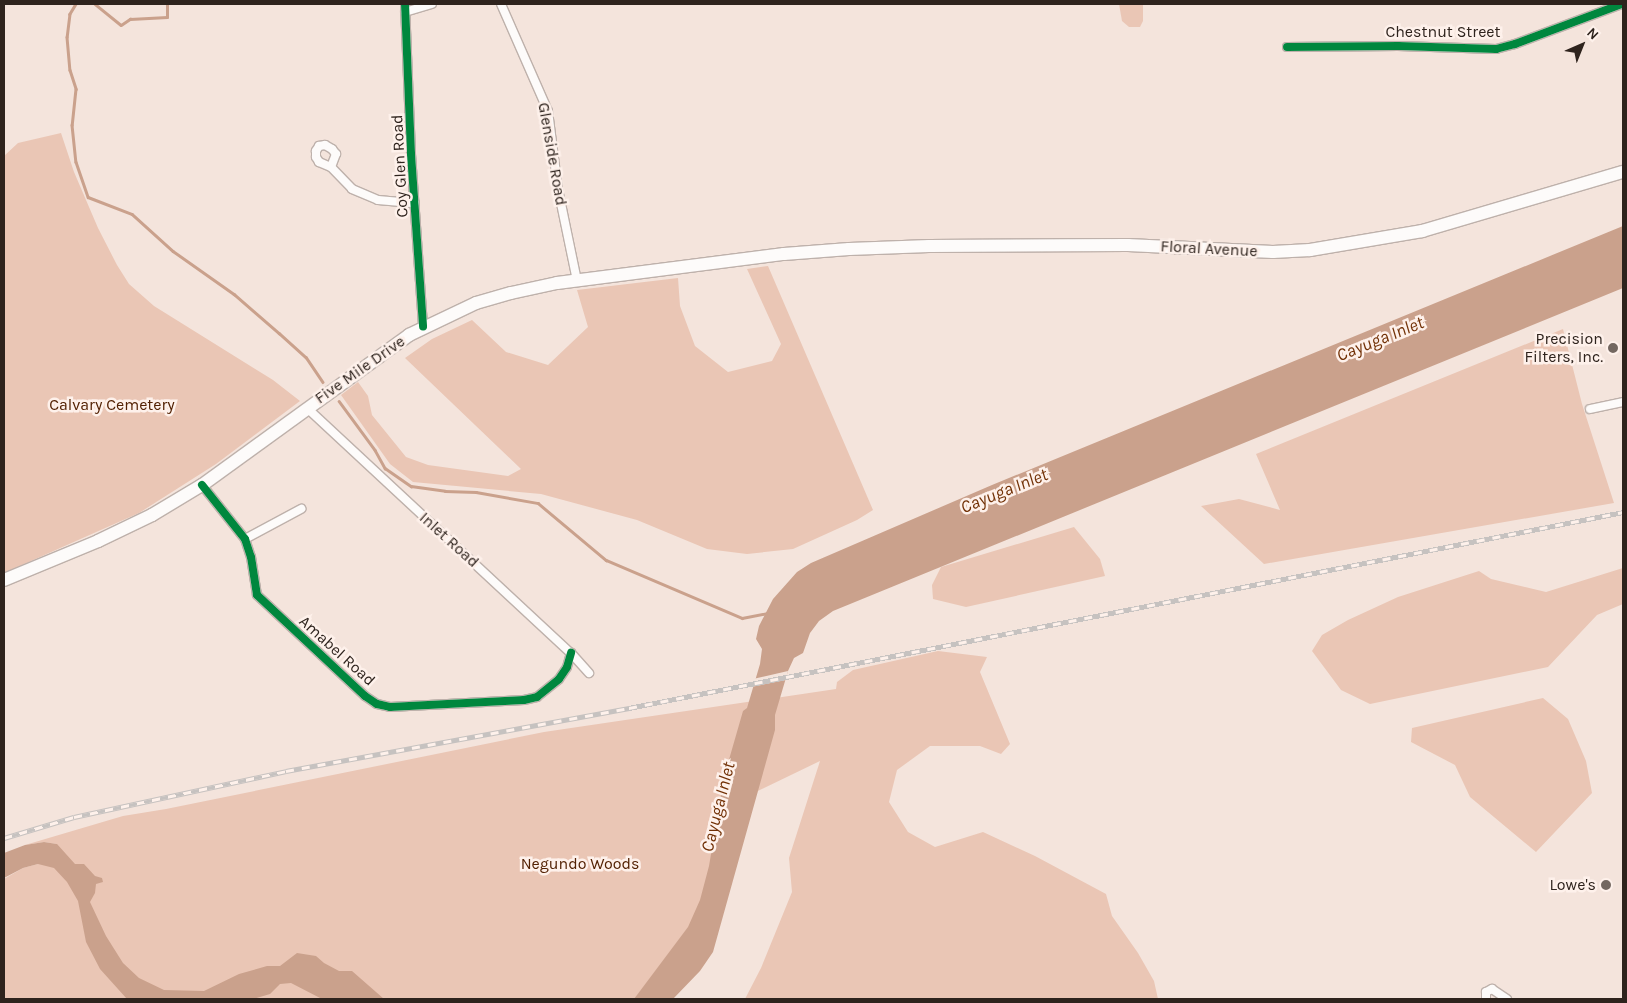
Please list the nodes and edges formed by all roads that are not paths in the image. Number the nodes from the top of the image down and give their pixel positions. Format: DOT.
graph roads {
  1 [pos="432,4"];
  2 [pos="502,4"];
  3 [pos="1622,4"];
  4 [pos="1598,7"];
  5 [pos="405,8"];
  6 [pos="1287,47"];
  7 [pos="331,167"];
  8 [pos="1623,172"];
  9 [pos="415,203"];
  10 [pos="784,254"];
  11 [pos="577,281"];
  12 [pos="423,327"];
  13 [pos="1623,402"];
  14 [pos="307,408"];
  15 [pos="1590,409"];
  16 [pos="202,485"];
  17 [pos="301,509"];
  18 [pos="245,540"];
  19 [pos="4,580"];
  20 [pos="571,654"];
  21 [pos="589,673"];
  22 [pos="1486,999"];
  23 [pos="1507,999"];
  1 -- 5 [label="street"];
  2 -- 11 [label="street, Glenside Road"];
  3 -- 4 [label="street, Chestnut Street"];
  4 -- 6 [label="street, Chestnut Street"];
  5 -- 9 [label="street, Coy Glen Road"];
  7 -- 9 [label="street"];
  8 -- 10 [label="main road, Floral Avenue"];
  9 -- 12 [label="street, Coy Glen Road"];
  10 -- 11 [label="main road, Five Mile Drive"];
  11 -- 12 [label="main road, Five Mile Drive"];
  12 -- 14 [label="main road, Five Mile Drive"];
  13 -- 15 [label="street"];
  14 -- 16 [label="main road, Five Mile Drive"];
  14 -- 20 [label="street, Inlet Road"];
  16 -- 18 [label="street, Amabel Road"];
  16 -- 19 [label="main road, Five Mile Drive"];
  17 -- 18 [label="street"];
  18 -- 20 [label="street, Amabel Road"];
  20 -- 21 [label="street, Inlet Road"];
  22 -- 23 [label="street"];
}
